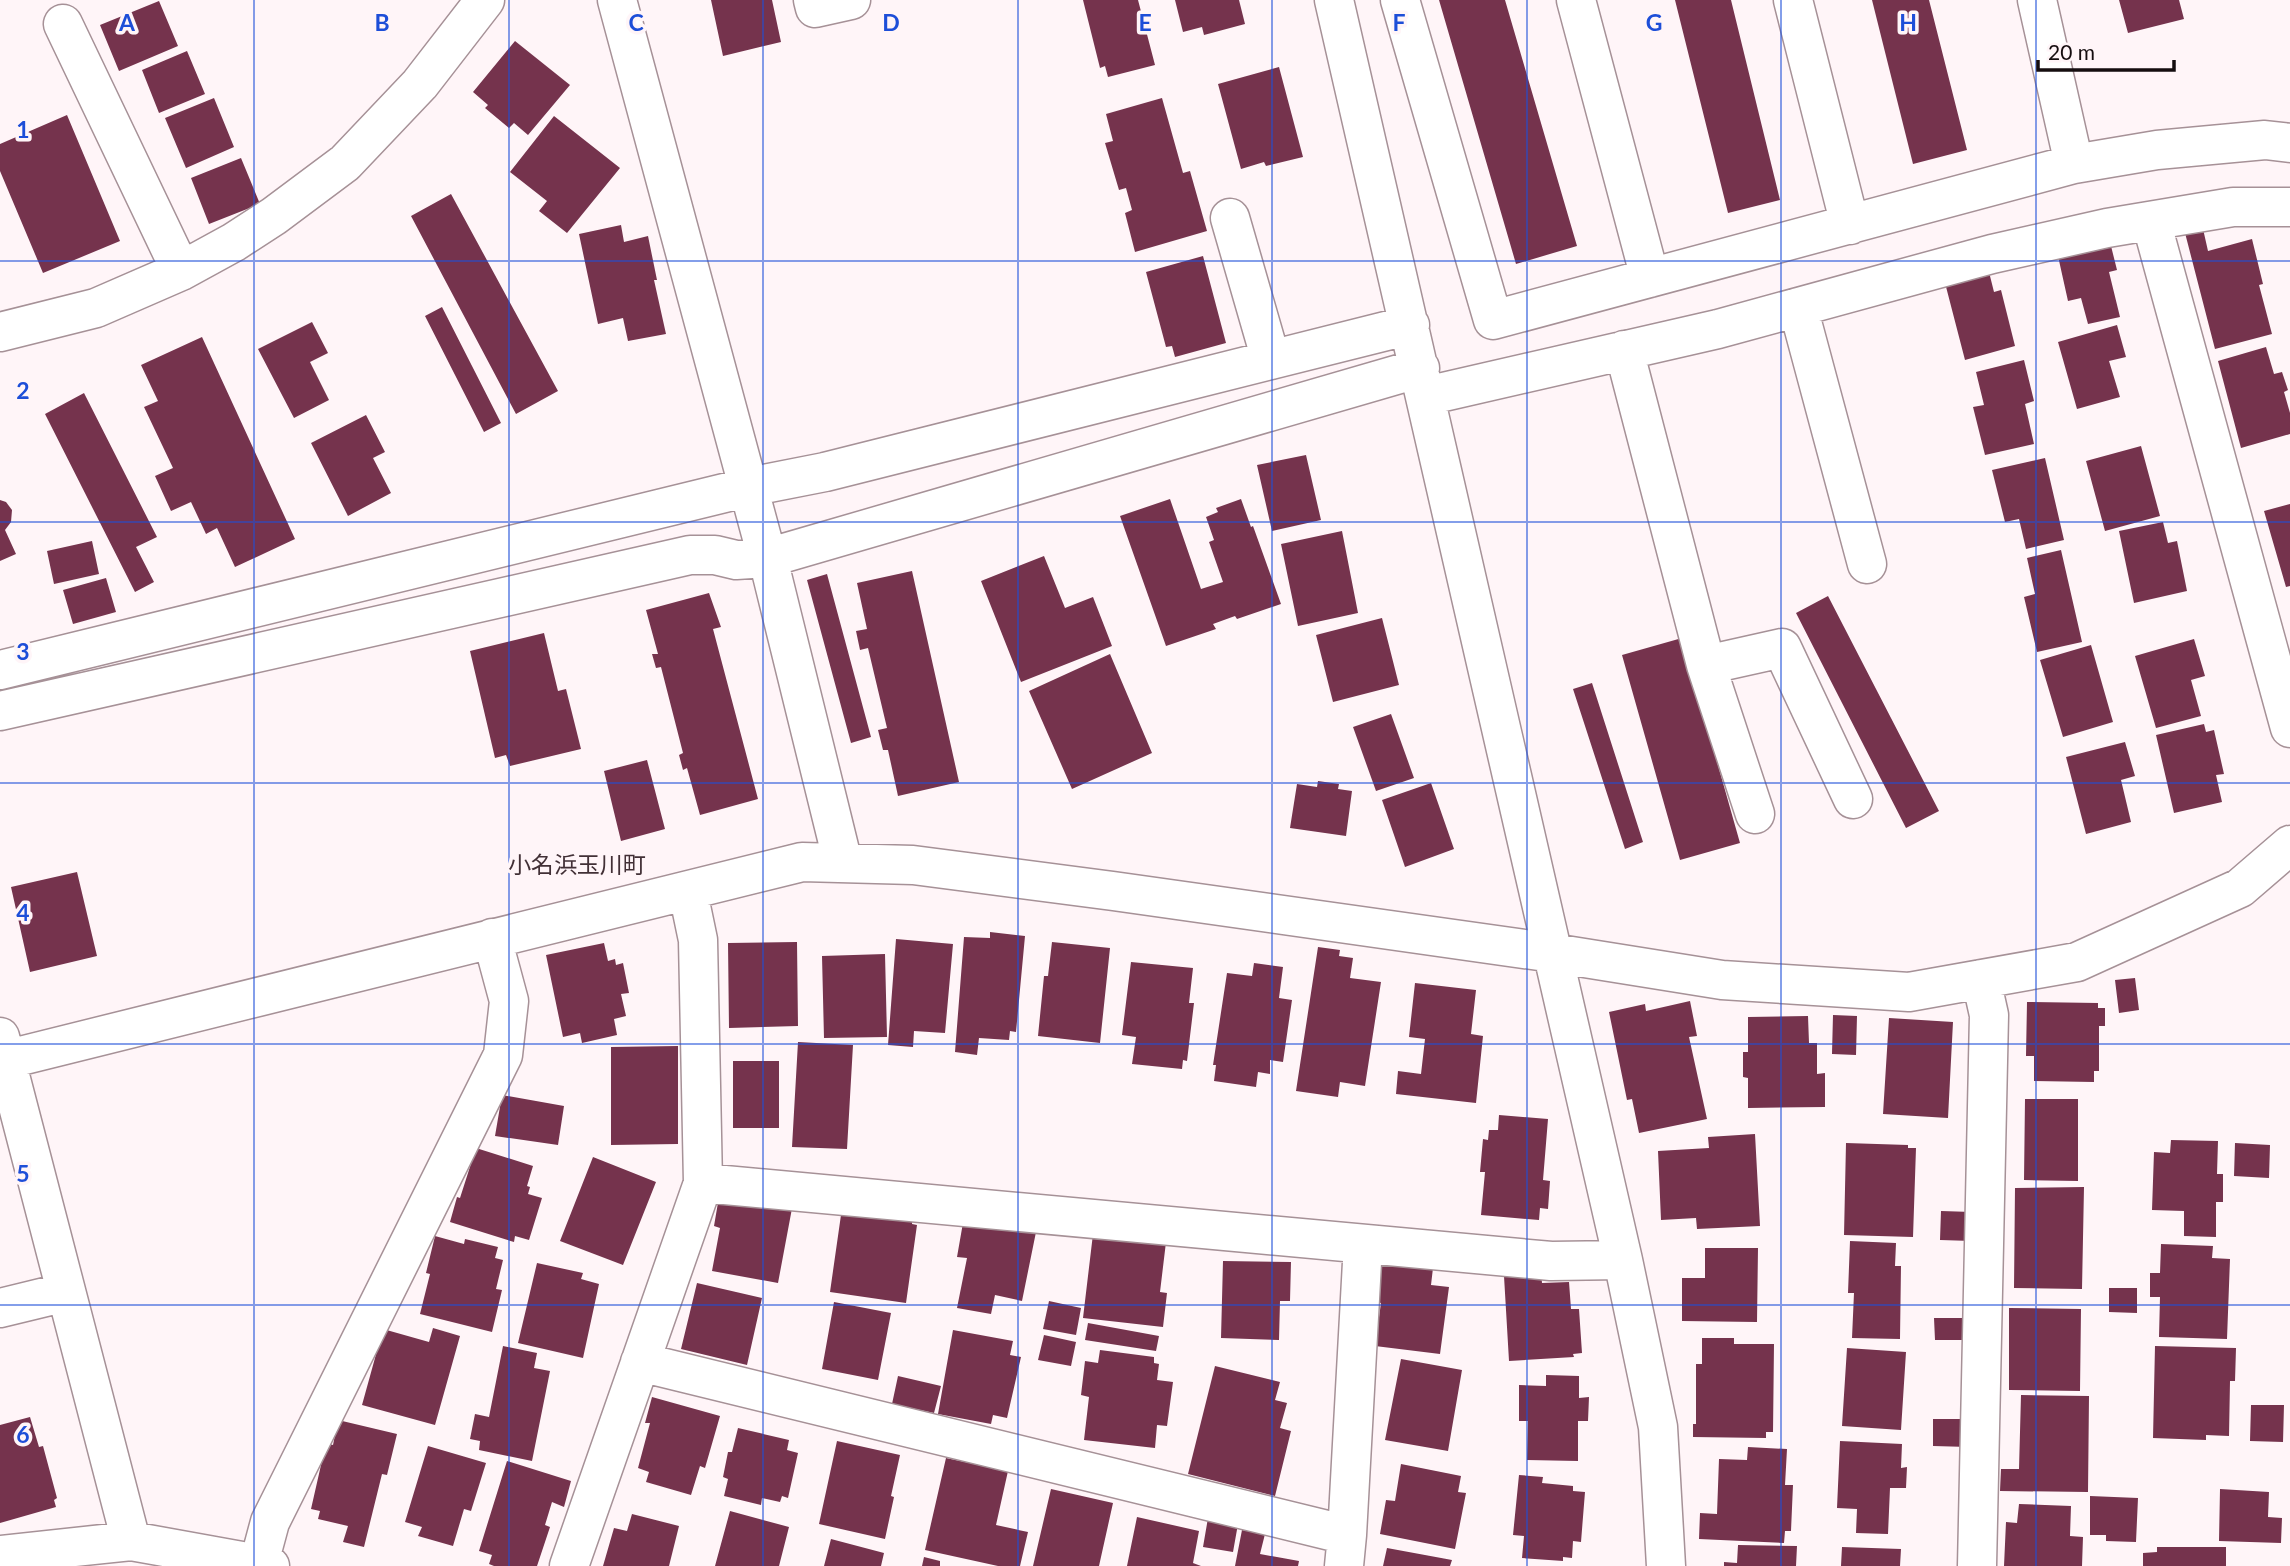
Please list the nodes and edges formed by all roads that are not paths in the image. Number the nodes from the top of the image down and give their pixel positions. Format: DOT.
graph roads {
  1 [pos="485,0"];
  2 [pos="617,0"];
  3 [pos="813,0"];
  4 [pos="851,0"];
  5 [pos="1334,0"];
  6 [pos="1400,0"];
  7 [pos="1576,0"];
  8 [pos="1793,0"];
  9 [pos="2037,0"];
  10 [pos="64,24"];
  11 [pos="2290,143"];
  12 [pos="2074,164"];
  13 [pos="2288,214"];
  14 [pos="1230,218"];
  15 [pos="2151,221"];
  16 [pos="1850,225"];
  17 [pos="181,271"];
  18 [pos="1650,278"];
  19 [pos="1798,307"];
  20 [pos="1410,326"];
  21 [pos="0,332"];
  22 [pos="1624,350"];
  23 [pos="1271,360"];
  24 [pos="1423,382"];
  25 [pos="749,487"];
  26 [pos="767,558"];
  27 [pos="1867,564"];
  28 [pos="1706,666"];
  29 [pos="0,670"];
  30 [pos="0,711"];
  31 [pos="2290,728"];
  32 [pos="1853,799"];
  33 [pos="1755,814"];
  34 [pos="2290,845"];
  35 [pos="843,863"];
  36 [pos="688,892"];
  37 [pos="492,938"];
  38 [pos="1552,953"];
  39 [pos="1981,979"];
  40 [pos="2,1052"];
  41 [pos="703,1183"];
  42 [pos="1363,1244"];
  43 [pos="1623,1260"];
  44 [pos="66,1292"];
  45 [pos="0,1308"];
  46 [pos="640,1362"];
  47 [pos="131,1541"];
  48 [pos="1346,1550"];
  49 [pos="0,1555"];
  50 [pos="265,1565"];
  51 [pos="569,1566"];
  52 [pos="1666,1566"];
  53 [pos="1977,1566"];
  1 -- 17 [label="street"];
  2 -- 25 [label="street"];
  3 -- 4 [label="street"];
  5 -- 20 [label="street"];
  6 -- 18 [label="street"];
  7 -- 18 [label="street"];
  8 -- 16 [label="street"];
  9 -- 12 [label="street"];
  10 -- 17 [label="street"];
  11 -- 12 [label="street"];
  12 -- 16 [label="street"];
  13 -- 15 [label="street"];
  14 -- 23 [label="street"];
  15 -- 19 [label="street"];
  15 -- 31 [label="street"];
  16 -- 18 [label="street"];
  17 -- 21 [label="street"];
  19 -- 22 [label="street"];
  19 -- 27 [label="street"];
  20 -- 23 [label="street"];
  20 -- 24 [label="street"];
  22 -- 24 [label="street"];
  22 -- 28 [label="street"];
  23 -- 25 [label="street"];
  24 -- 26 [label="street"];
  24 -- 38 [label="street"];
  25 -- 26 [label="street"];
  25 -- 29 [label="street"];
  26 -- 30 [label="street"];
  26 -- 35 [label="street"];
  28 -- 32 [label="street"];
  28 -- 33 [label="street"];
  34 -- 39 [label="street"];
  35 -- 36 [label="street"];
  35 -- 38 [label="street"];
  36 -- 37 [label="street"];
  36 -- 41 [label="street"];
  37 -- 40 [label="street"];
  37 -- 50 [label="street"];
  38 -- 39 [label="street"];
  38 -- 43 [label="street"];
  39 -- 53 [label="street"];
  40 -- 44 [label="street"];
  41 -- 42 [label="street"];
  41 -- 46 [label="street"];
  42 -- 43 [label="street"];
  42 -- 48 [label="street"];
  43 -- 52 [label="street"];
  44 -- 45 [label="street"];
  44 -- 47 [label="street"];
  46 -- 48 [label="street"];
  46 -- 51 [label="street"];
  47 -- 49 [label="street"];
  47 -- 50 [label="street"];
}
